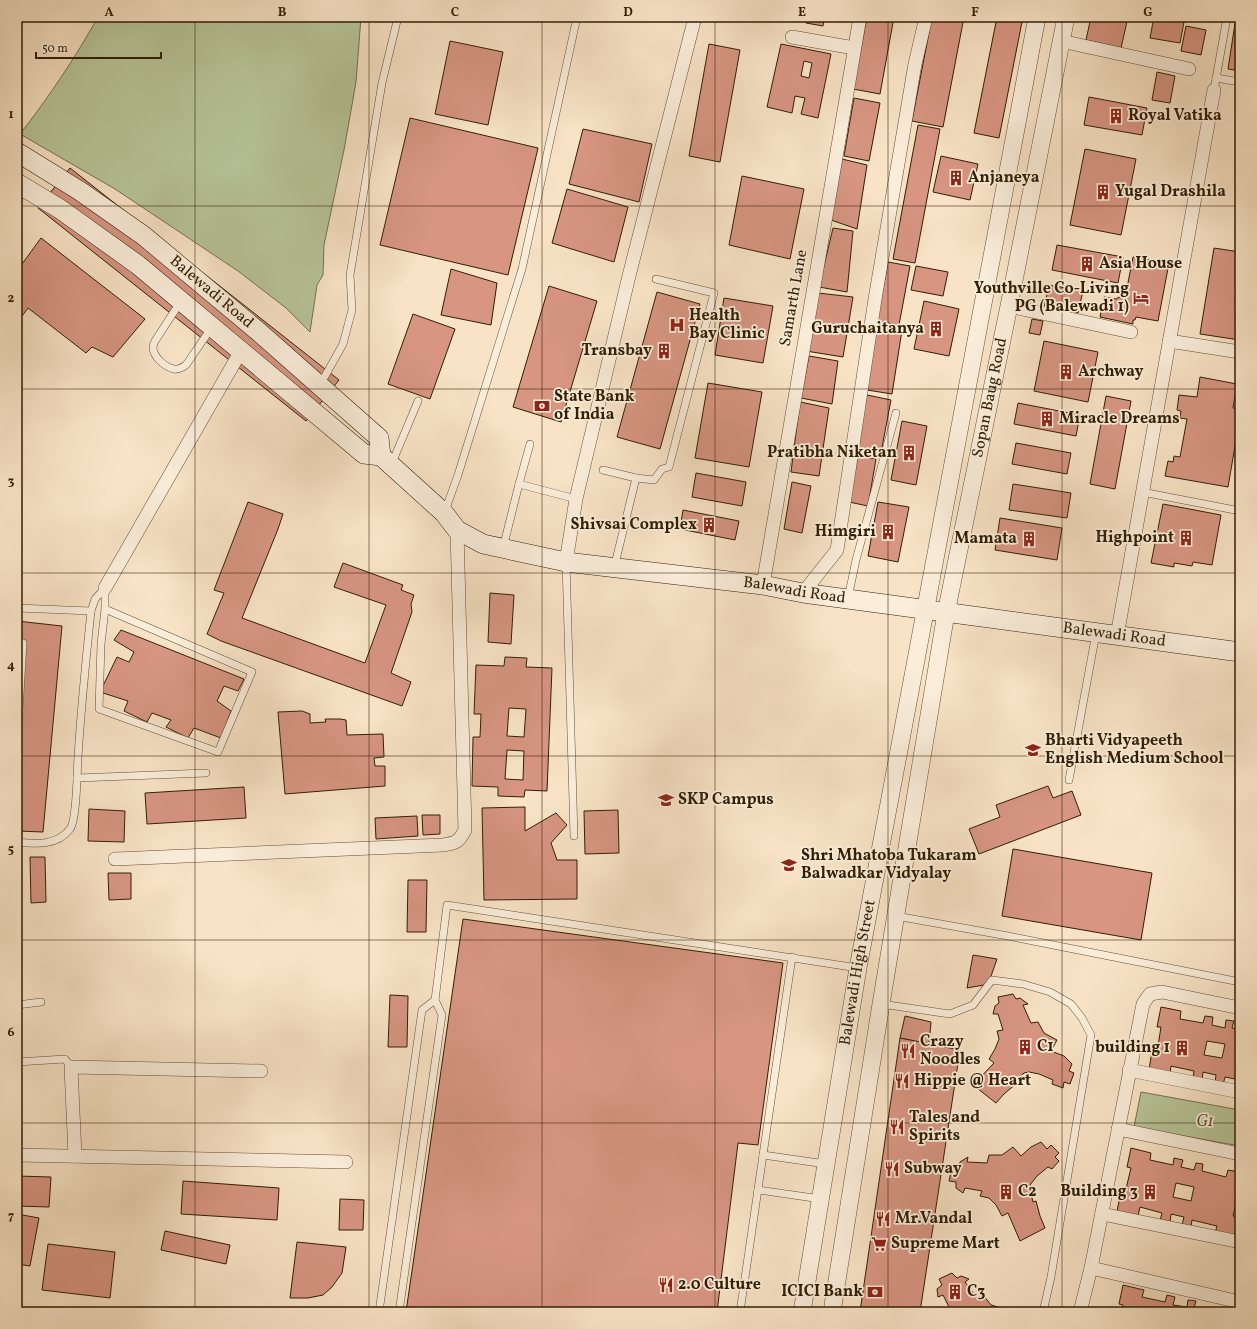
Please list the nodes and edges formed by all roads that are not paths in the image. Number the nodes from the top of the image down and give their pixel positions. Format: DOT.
graph roads {
  1 [pos="398,17"];
  2 [pos="577,17"];
  3 [pos="695,17"];
  4 [pos="860,17"];
  5 [pos="926,17"];
  6 [pos="1036,17"];
  7 [pos="1066,17"];
  8 [pos="1227,17"];
  9 [pos="792,37"];
  10 [pos="1061,41"];
  11 [pos="854,48"];
  12 [pos="1189,69"];
  13 [pos="1240,82"];
  14 [pos="1215,84"];
  15 [pos="17,152"];
  16 [pos="17,183"];
  17 [pos="656,279"];
  18 [pos="181,300"];
  19 [pos="1009,306"];
  20 [pos="212,327"];
  21 [pos="1131,332"];
  22 [pos="1169,341"];
  23 [pos="241,351"];
  24 [pos="1240,352"];
  25 [pos="320,386"];
  26 [pos="418,401"];
  27 [pos="896,412"];
  28 [pos="530,444"];
  29 [pos="386,460"];
  30 [pos="603,470"];
  31 [pos="636,478"];
  32 [pos="519,484"];
  33 [pos="1142,492"];
  34 [pos="576,499"];
  35 [pos="1235,510"];
  36 [pos="444,513"];
  37 [pos="458,530"];
  38 [pos="503,549"];
  39 [pos="566,562"];
  40 [pos="614,568"];
  41 [pos="763,585"];
  42 [pos="105,588"];
  43 [pos="802,593"];
  44 [pos="848,600"];
  45 [pos="17,608"];
  46 [pos="105,609"];
  47 [pos="925,610"];
  48 [pos="91,611"];
  49 [pos="946,613"];
  50 [pos="1096,633"];
  51 [pos="1117,636"];
  52 [pos="17,643"];
  53 [pos="1240,652"];
  54 [pos="17,743"];
  55 [pos="206,773"];
  56 [pos="77,778"];
  57 [pos="1069,780"];
  58 [pos="574,836"];
  59 [pos="17,842"];
  60 [pos="115,859"];
  61 [pos="896,916"];
  62 [pos="792,957"];
  63 [pos="858,968"];
  64 [pos="1240,982"];
  65 [pos="435,1000"];
  66 [pos="41,1002"];
  67 [pos="881,1004"];
  68 [pos="17,1005"];
  69 [pos="1240,1008"];
  70 [pos="17,1062"];
  71 [pos="71,1067"];
  72 [pos="261,1070"];
  73 [pos="1129,1070"];
  74 [pos="1240,1092"];
  75 [pos="1118,1129"];
  76 [pos="1240,1154"];
  77 [pos="17,1155"];
  78 [pos="763,1155"];
  79 [pos="75,1156"];
  80 [pos="346,1162"];
  81 [pos="826,1164"];
  82 [pos="758,1190"];
  83 [pos="821,1199"];
  84 [pos="1102,1214"];
  85 [pos="1240,1242"];
  86 [pos="1091,1268"];
  87 [pos="1240,1302"];
  88 [pos="379,1312"];
  89 [pos="399,1312"];
  90 [pos="740,1312"];
  91 [pos="802,1312"];
  92 [pos="832,1312"];
  93 [pos="1043,1312"];
  94 [pos="1080,1312"];
  1 -- 25 [label="lane"];
  2 -- 36 [label="lane"];
  3 -- 34 [label="street"];
  4 -- 11 [label="street, Samarth Lane"];
  5 -- 43 [label="street"];
  6 -- 47 [label="street, Sopan Baug Road"];
  7 -- 10 [label="street, Sopan Baug Road"];
  8 -- 14 [label="lane"];
  9 -- 11 [label="street"];
  10 -- 12 [label="street"];
  10 -- 19 [label="street, Sopan Baug Road"];
  11 -- 41 [label="street, Samarth Lane"];
  13 -- 14 [label="lane"];
  14 -- 22 [label="street"];
  15 -- 25 [label="main road, Balewadi Road"];
  16 -- 18 [label="main road, Balewadi Road"];
  17 -- 31 [label="lane"];
  18 -- 20 [label="main road, Balewadi Road"];
  18 -- 20 [label="lane"];
  19 -- 21 [label="street"];
  19 -- 49 [label="street, Sopan Baug Road"];
  20 -- 23 [label="main road, Balewadi Road"];
  22 -- 24 [label="street"];
  22 -- 33 [label="street"];
  23 -- 29 [label="main road, Balewadi Road"];
  23 -- 42 [label="street"];
  25 -- 29 [label="main road, Balewadi Road"];
  26 -- 29 [label="lane"];
  27 -- 44 [label="lane"];
  28 -- 32 [label="lane"];
  29 -- 36 [label="main road, Balewadi Road"];
  30 -- 31 [label="lane"];
  31 -- 40 [label="lane"];
  32 -- 34 [label="lane"];
  32 -- 38 [label="lane"];
  33 -- 35 [label="lane"];
  33 -- 51 [label="street"];
  34 -- 39 [label="street"];
  36 -- 37 [label="main road, Balewadi Road"];
  37 -- 38 [label="main road, Balewadi Road"];
  37 -- 60 [label="street"];
  38 -- 39 [label="main road, Balewadi Road"];
  39 -- 40 [label="main road, Balewadi Road"];
  39 -- 58 [label="lane"];
  40 -- 41 [label="main road, Balewadi Road"];
  41 -- 43 [label="main road, Balewadi Road"];
  42 -- 46 [label="lane"];
  42 -- 48 [label="lane"];
  43 -- 44 [label="main road, Balewadi Road"];
  44 -- 47 [label="main road, Balewadi Road"];
  45 -- 48 [label="lane"];
  46 -- 46 [label="lane"];
  47 -- 49 [label="main road, Balewadi Road"];
  47 -- 63 [label="street, Balewadi High Street"];
  48 -- 56 [label="lane"];
  49 -- 50 [label="main road, Balewadi Road"];
  49 -- 61 [label="street, Balewadi High Street"];
  50 -- 51 [label="main road, Balewadi Road"];
  50 -- 57 [label="lane"];
  51 -- 53 [label="main road, Balewadi Road"];
  52 -- 54 [label="lane"];
  55 -- 56 [label="lane"];
  56 -- 59 [label="lane"];
  61 -- 64 [label="lane"];
  61 -- 67 [label="street, Balewadi High Street"];
  62 -- 63 [label="lane"];
  62 -- 65 [label="lane"];
  62 -- 78 [label="lane"];
  63 -- 81 [label="street, Balewadi High Street"];
  65 -- 88 [label="lane"];
  65 -- 89 [label="lane"];
  66 -- 68 [label="lane"];
  67 -- 92 [label="street, Balewadi High Street"];
  67 -- 93 [label="lane"];
  69 -- 73 [label="street"];
  70 -- 71 [label="lane"];
  71 -- 72 [label="street"];
  71 -- 79 [label="street"];
  73 -- 74 [label="street"];
  73 -- 75 [label="street"];
  75 -- 76 [label="street"];
  75 -- 84 [label="street"];
  77 -- 79 [label="street"];
  78 -- 81 [label="lane"];
  78 -- 82 [label="lane"];
  79 -- 80 [label="street"];
  81 -- 83 [label="street, Balewadi High Street"];
  82 -- 83 [label="lane"];
  82 -- 90 [label="lane"];
  83 -- 91 [label="street, Balewadi High Street"];
  84 -- 85 [label="street"];
  84 -- 86 [label="street"];
  86 -- 87 [label="street"];
  86 -- 94 [label="street"];
}
